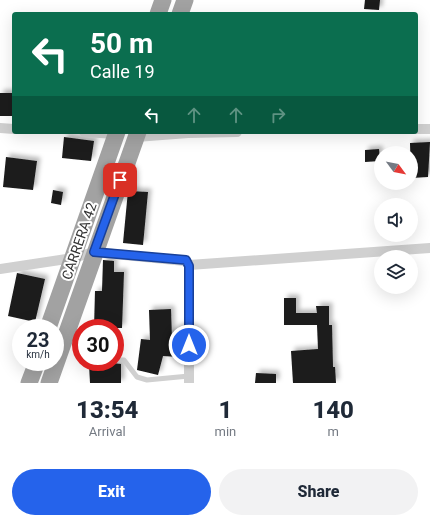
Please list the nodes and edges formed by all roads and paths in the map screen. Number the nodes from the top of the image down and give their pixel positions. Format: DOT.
graph roads {
  1 [pos="163,0"];
  2 [pos="185,0"];
  3 [pos="159,12"];
  4 [pos="181,12"];
  5 [pos="0,128"];
  6 [pos="12,129"];
  7 [pos="418,129"];
  8 [pos="430,129"];
  9 [pos="116,134"];
  10 [pos="137,134"];
  11 [pos="430,248"];
  12 [pos="94,252"];
  13 [pos="73,258"];
  14 [pos="189,266"];
  15 [pos="0,269"];
  16 [pos="51,319"];
  17 [pos="124,360"];
  18 [pos="34,371"];
  19 [pos="189,380"];
  20 [pos="29,383"];
  21 [pos="49,383"];
  1 -- 3 [label="highway"];
  2 -- 4 [label="highway"];
  5 -- 6 [label="street"];
  7 -- 8 [label="street"];
  9 -- 13 [label="highway, CARRERA 42"];
  10 -- 12 [label="highway, CARRERA 42"];
  11 -- 14 [label="street"];
  12 -- 13 [label="street"];
  12 -- 14 [label="street"];
  12 -- 21 [label="highway, CARRERA 42"];
  13 -- 15 [label="street"];
  13 -- 16 [label="highway, CARRERA 42"];
  14 -- 19 [label="street"];
  17 -- 19 [label="lane"];
  18 -- 20 [label="highway"];
}
